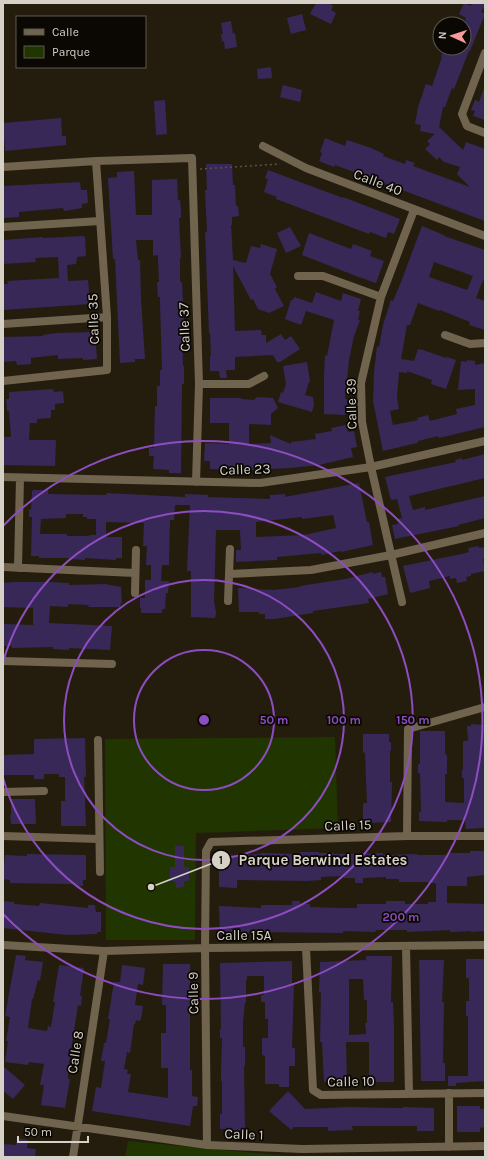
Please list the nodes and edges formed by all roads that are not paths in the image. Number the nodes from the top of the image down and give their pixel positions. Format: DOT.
graph roads {
  1 [pos="485,53"];
  2 [pos="485,133"];
  3 [pos="263,146"];
  4 [pos="96,161"];
  5 [pos="3,167"];
  6 [pos="414,210"];
  7 [pos="100,221"];
  8 [pos="3,227"];
  9 [pos="485,236"];
  10 [pos="298,276"];
  11 [pos="381,297"];
  12 [pos="107,317"];
  13 [pos="3,324"];
  14 [pos="445,335"];
  15 [pos="485,343"];
  16 [pos="264,376"];
  17 [pos="3,381"];
  18 [pos="199,384"];
  19 [pos="485,441"];
  20 [pos="371,467"];
  21 [pos="3,478"];
  22 [pos="20,478"];
  23 [pos="196,482"];
  24 [pos="485,533"];
  25 [pos="230,549"];
  26 [pos="136,550"];
  27 [pos="391,555"];
  28 [pos="3,567"];
  29 [pos="18,568"];
  30 [pos="136,573"];
  31 [pos="229,574"];
  32 [pos="135,593"];
  33 [pos="228,601"];
  34 [pos="402,602"];
  35 [pos="3,661"];
  36 [pos="112,664"];
  37 [pos="485,707"];
  38 [pos="98,740"];
  39 [pos="44,791"];
  40 [pos="3,792"];
  41 [pos="3,836"];
  42 [pos="407,836"];
  43 [pos="485,836"];
  44 [pos="99,839"];
  45 [pos="211,842"];
  46 [pos="100,872"];
  47 [pos="3,945"];
  48 [pos="485,945"];
  49 [pos="406,946"];
  50 [pos="205,948"];
  51 [pos="306,948"];
  52 [pos="104,951"];
  53 [pos="409,1093"];
  54 [pos="449,1093"];
  55 [pos="485,1093"];
  56 [pos="3,1116"];
  57 [pos="77,1127"];
  58 [pos="207,1145"];
  59 [pos="449,1146"];
  60 [pos="485,1146"];
  61 [pos="73,1157"];
  1 -- 2 [label="street"];
  3 -- 6 [label="street, Calle 40"];
  4 -- 5 [label="street"];
  4 -- 7 [label="street, Calle 35"];
  4 -- 18 [label="street, Calle 37"];
  6 -- 9 [label="street, Calle 40"];
  6 -- 11 [label="street, Calle 39"];
  7 -- 8 [label="street"];
  7 -- 12 [label="street, Calle 35"];
  10 -- 11 [label="street"];
  11 -- 20 [label="street, Calle 39"];
  12 -- 13 [label="street"];
  12 -- 17 [label="street, Calle 35"];
  14 -- 15 [label="street"];
  16 -- 18 [label="street"];
  18 -- 23 [label="street, Calle 37"];
  19 -- 20 [label="street, Calle 23"];
  20 -- 23 [label="street, Calle 23"];
  20 -- 27 [label="street, Calle 39"];
  21 -- 22 [label="street, Calle 23"];
  22 -- 23 [label="street, Calle 23"];
  22 -- 29 [label="street"];
  24 -- 27 [label="street"];
  25 -- 31 [label="street"];
  26 -- 30 [label="street"];
  27 -- 31 [label="street"];
  27 -- 34 [label="street, Calle 39"];
  28 -- 29 [label="street"];
  29 -- 30 [label="street"];
  30 -- 32 [label="street"];
  31 -- 33 [label="street"];
  35 -- 36 [label="street"];
  37 -- 42 [label="street"];
  38 -- 44 [label="street"];
  39 -- 40 [label="street"];
  41 -- 44 [label="street"];
  42 -- 43 [label="street, Calle 15"];
  42 -- 45 [label="street, Calle 15"];
  44 -- 46 [label="street"];
  45 -- 50 [label="street, Calle 9"];
  47 -- 52 [label="street, Calle 15A"];
  48 -- 49 [label="street, Calle 15A"];
  49 -- 51 [label="street, Calle 15A"];
  49 -- 53 [label="street"];
  50 -- 51 [label="street, Calle 15A"];
  50 -- 52 [label="street, Calle 15A"];
  50 -- 58 [label="street, Calle 9"];
  51 -- 53 [label="street, Calle 10"];
  52 -- 57 [label="street, Calle 8"];
  53 -- 54 [label="street, Calle 10"];
  54 -- 55 [label="street, Calle 10"];
  54 -- 59 [label="street"];
  56 -- 57 [label="street, Calle 1"];
  57 -- 58 [label="street, Calle 1"];
  57 -- 61 [label="street, Calle 8"];
  58 -- 59 [label="street, Calle 1"];
  59 -- 60 [label="street, Calle 1"];
}
